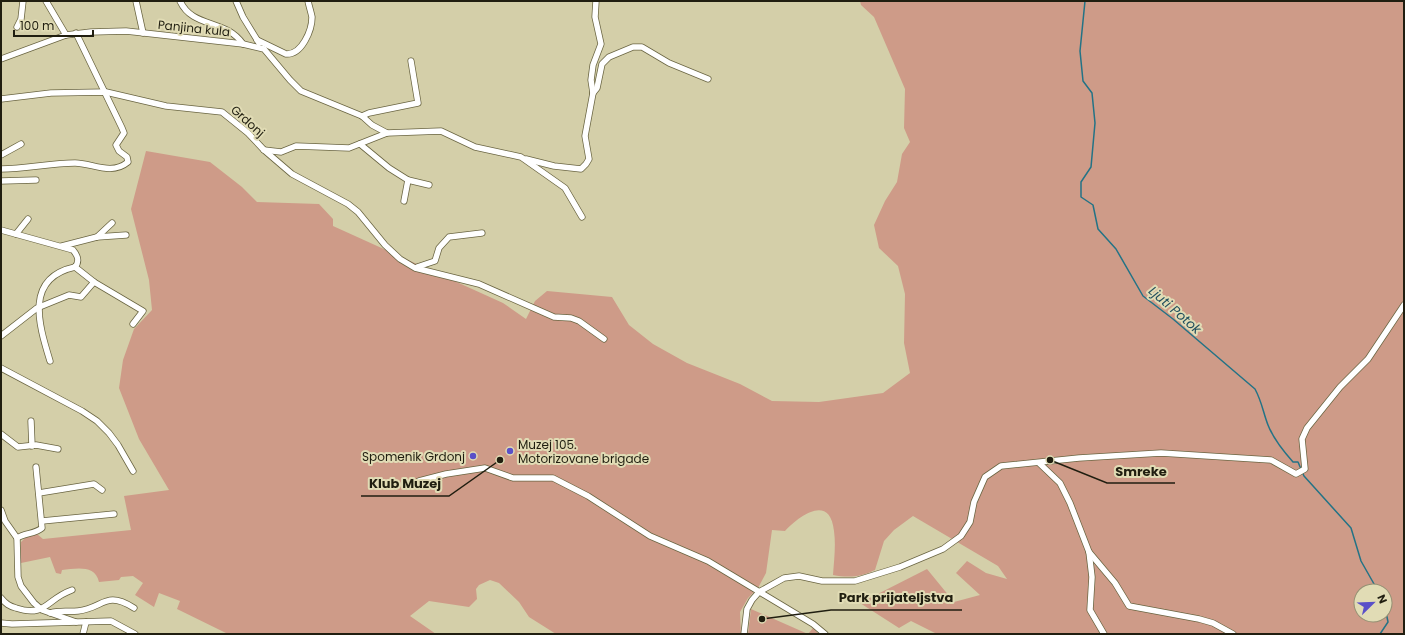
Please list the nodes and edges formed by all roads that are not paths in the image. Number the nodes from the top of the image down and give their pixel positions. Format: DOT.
graph roads {
  1 [pos="23,1"];
  2 [pos="46,1"];
  3 [pos="136,1"];
  4 [pos="180,1"];
  5 [pos="236,1"];
  6 [pos="308,1"];
  7 [pos="596,1"];
  8 [pos="17,27"];
  9 [pos="76,33"];
  10 [pos="143,33"];
  11 [pos="66,35"];
  12 [pos="257,40"];
  13 [pos="243,44"];
  14 [pos="264,49"];
  15 [pos="1,59"];
  16 [pos="411,61"];
  17 [pos="708,79"];
  18 [pos="106,92"];
  19 [pos="593,93"];
  20 [pos="1,98"];
  21 [pos="362,116"];
  22 [pos="387,134"];
  23 [pos="21,144"];
  24 [pos="360,144"];
  25 [pos="264,150"];
  26 [pos="1,155"];
  27 [pos="521,157"];
  28 [pos="1,169"];
  29 [pos="36,180"];
  30 [pos="408,180"];
  31 [pos="1,181"];
  32 [pos="429,185"];
  33 [pos="404,201"];
  34 [pos="582,217"];
  35 [pos="28,219"];
  36 [pos="112,223"];
  37 [pos="1,230"];
  38 [pos="482,233"];
  39 [pos="16,234"];
  40 [pos="126,235"];
  41 [pos="97,237"];
  42 [pos="62,246"];
  43 [pos="75,267"];
  44 [pos="415,268"];
  45 [pos="94,282"];
  46 [pos="1404,305"];
  47 [pos="37,308"];
  48 [pos="133,324"];
  49 [pos="1,336"];
  50 [pos="604,339"];
  51 [pos="50,360"];
  52 [pos="1,368"];
  53 [pos="31,421"];
  54 [pos="1,434"];
  55 [pos="32,446"];
  56 [pos="58,449"];
  57 [pos="1039,463"];
  58 [pos="36,467"];
  59 [pos="133,471"];
  60 [pos="419,481"];
  61 [pos="102,490"];
  62 [pos="38,493"];
  63 [pos="1,510"];
  64 [pos="114,514"];
  65 [pos="42,522"];
  66 [pos="17,538"];
  67 [pos="1089,552"];
  68 [pos="72,590"];
  69 [pos="759,592"];
  70 [pos="1,598"];
  71 [pos="134,608"];
  72 [pos="42,610"];
  73 [pos="49,613"];
  74 [pos="76,622"];
  75 [pos="86,622"];
  76 [pos="1,623"];
  77 [pos="83,634"];
  78 [pos="135,634"];
  79 [pos="744,634"];
  80 [pos="824,634"];
  81 [pos="1104,634"];
  82 [pos="1233,634"];
  1 -- 8 [label="street"];
  2 -- 11 [label="street"];
  3 -- 10 [label="street, Panjina kula"];
  4 -- 13 [label="street, Panjina kula"];
  5 -- 12 [label="street"];
  6 -- 12 [label="street"];
  7 -- 19 [label="street"];
  9 -- 10 [label="street, Panjina kula"];
  9 -- 11 [label="street, Panjina kula"];
  9 -- 18 [label="street"];
  10 -- 13 [label="street, Panjina kula"];
  11 -- 15 [label="street, Panjina kula"];
  12 -- 14 [label="street"];
  13 -- 14 [label="street, Panjina kula"];
  14 -- 21 [label="street"];
  16 -- 21 [label="street"];
  17 -- 19 [label="street"];
  18 -- 20 [label="street, Grdonj"];
  18 -- 25 [label="street, Grdonj"];
  18 -- 28 [label="street"];
  19 -- 27 [label="street"];
  21 -- 22 [label="street"];
  22 -- 24 [label="street"];
  22 -- 27 [label="street"];
  23 -- 26 [label="street"];
  24 -- 25 [label="street"];
  24 -- 30 [label="street"];
  25 -- 44 [label="street, Grdonj"];
  27 -- 34 [label="street"];
  29 -- 31 [label="street"];
  30 -- 32 [label="street"];
  30 -- 33 [label="street"];
  35 -- 39 [label="street"];
  36 -- 41 [label="street"];
  37 -- 39 [label="street"];
  38 -- 44 [label="street"];
  39 -- 42 [label="street"];
  40 -- 41 [label="street"];
  41 -- 42 [label="street"];
  42 -- 43 [label="street"];
  43 -- 45 [label="street"];
  43 -- 47 [label="street"];
  44 -- 50 [label="street, Grdonj"];
  45 -- 47 [label="street"];
  45 -- 48 [label="street"];
  46 -- 57 [label="street"];
  47 -- 49 [label="street"];
  47 -- 51 [label="street"];
  52 -- 59 [label="street"];
  53 -- 55 [label="street"];
  54 -- 55 [label="street"];
  55 -- 56 [label="street"];
  57 -- 67 [label="street"];
  57 -- 69 [label="street"];
  58 -- 62 [label="street"];
  60 -- 69 [label="street"];
  61 -- 62 [label="street"];
  62 -- 65 [label="street"];
  63 -- 66 [label="street"];
  64 -- 65 [label="street"];
  65 -- 66 [label="street"];
  66 -- 72 [label="street"];
  67 -- 81 [label="street"];
  67 -- 82 [label="street"];
  68 -- 72 [label="street"];
  69 -- 79 [label="street"];
  69 -- 80 [label="street"];
  70 -- 72 [label="street"];
  71 -- 73 [label="street"];
  72 -- 73 [label="street"];
  73 -- 74 [label="street"];
  74 -- 75 [label="street"];
  74 -- 76 [label="street"];
  75 -- 77 [label="street"];
  75 -- 78 [label="street"];
}
